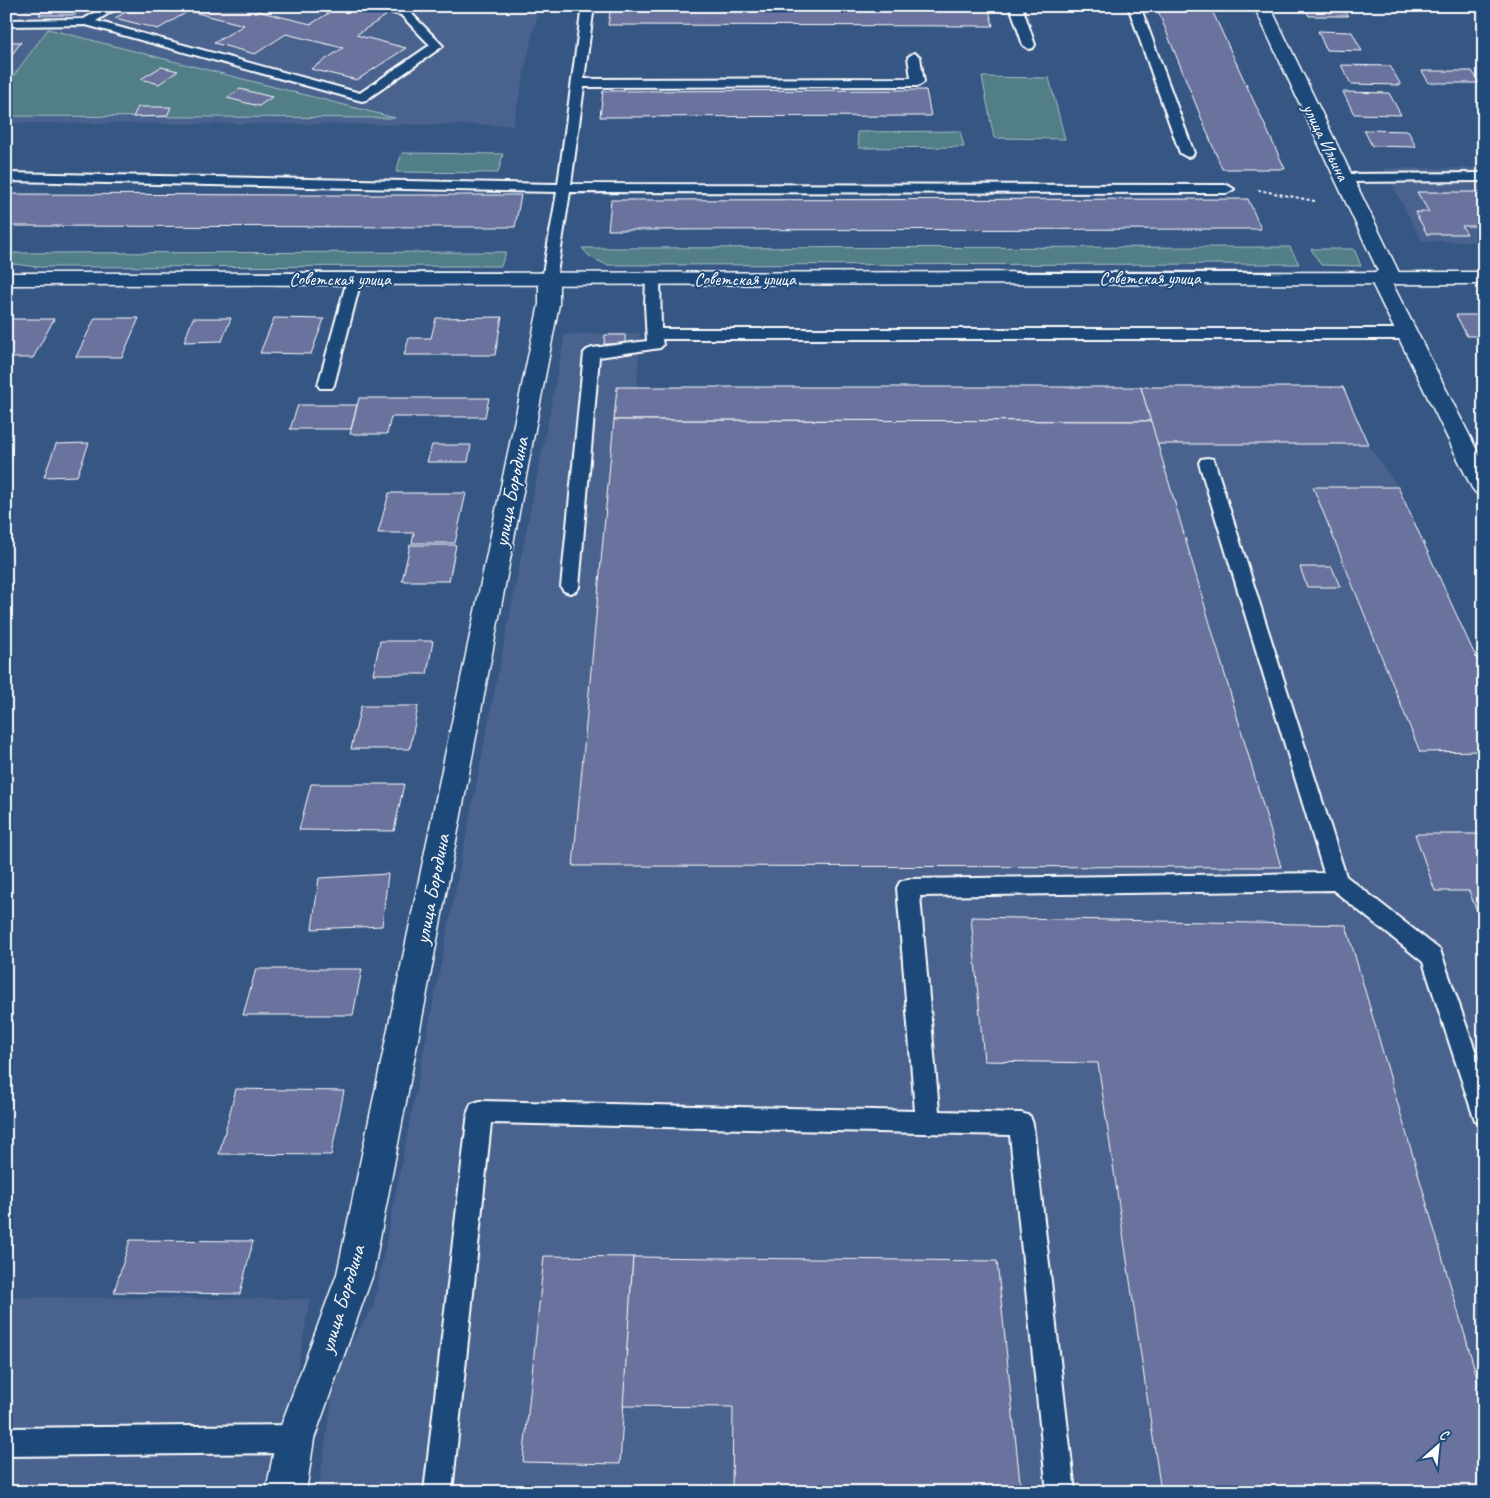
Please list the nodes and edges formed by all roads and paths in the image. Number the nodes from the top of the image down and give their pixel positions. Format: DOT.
graph roads {
  1 [pos="115,6"];
  2 [pos="376,6"];
  3 [pos="588,6"];
  4 [pos="1016,6"];
  5 [pos="1134,6"];
  6 [pos="1262,6"];
  7 [pos="86,22"];
  8 [pos="6,23"];
  9 [pos="1029,45"];
  10 [pos="914,57"];
  11 [pos="577,83"];
  12 [pos="1186,153"];
  13 [pos="6,177"];
  14 [pos="1484,177"];
  15 [pos="1344,178"];
  16 [pos="564,188"];
  17 [pos="1227,189"];
  18 [pos="1254,190"];
  19 [pos="1357,206"];
  20 [pos="1385,277"];
  21 [pos="1484,278"];
  22 [pos="6,279"];
  23 [pos="550,279"];
  24 [pos="653,279"];
  25 [pos="354,280"];
  26 [pos="654,334"];
  27 [pos="1408,334"];
  28 [pos="326,385"];
  29 [pos="1207,463"];
  30 [pos="1484,488"];
  31 [pos="570,587"];
  32 [pos="1337,881"];
  33 [pos="1484,1112"];
  34 [pos="928,1122"];
  35 [pos="295,1439"];
  36 [pos="6,1442"];
  37 [pos="286,1492"];
  38 [pos="438,1492"];
  39 [pos="1061,1492"];
  1 -- 7 [label="lane"];
  2 -- 7 [label="lane"];
  3 -- 11 [label="lane"];
  4 -- 9 [label="lane"];
  5 -- 12 [label="lane"];
  6 -- 15 [label="street, улица Ильина"];
  7 -- 8 [label="lane"];
  10 -- 11 [label="lane"];
  11 -- 16 [label="lane"];
  13 -- 16 [label="lane"];
  14 -- 15 [label="lane"];
  15 -- 19 [label="street, улица Ильина"];
  16 -- 17 [label="lane"];
  16 -- 23 [label="lane"];
  18 -- 19 [label="path"];
  19 -- 20 [label="street, улица Ильина"];
  20 -- 21 [label="street, Советская улица"];
  20 -- 24 [label="street, Советская улица"];
  20 -- 27 [label="street, улица Ильина"];
  22 -- 25 [label="street, Советская улица"];
  23 -- 24 [label="street, Советская улица"];
  23 -- 25 [label="street, Советская улица"];
  23 -- 35 [label="street, улица Бородина"];
  24 -- 26 [label="lane"];
  25 -- 28 [label="lane"];
  26 -- 27 [label="lane"];
  26 -- 31 [label="lane"];
  27 -- 30 [label="street, улица Ильина"];
  29 -- 32 [label="lane"];
  32 -- 33 [label="lane"];
  32 -- 34 [label="lane"];
  34 -- 38 [label="lane"];
  34 -- 39 [label="lane"];
  35 -- 36 [label="lane"];
  35 -- 37 [label="street, улица Бородина"];
}
